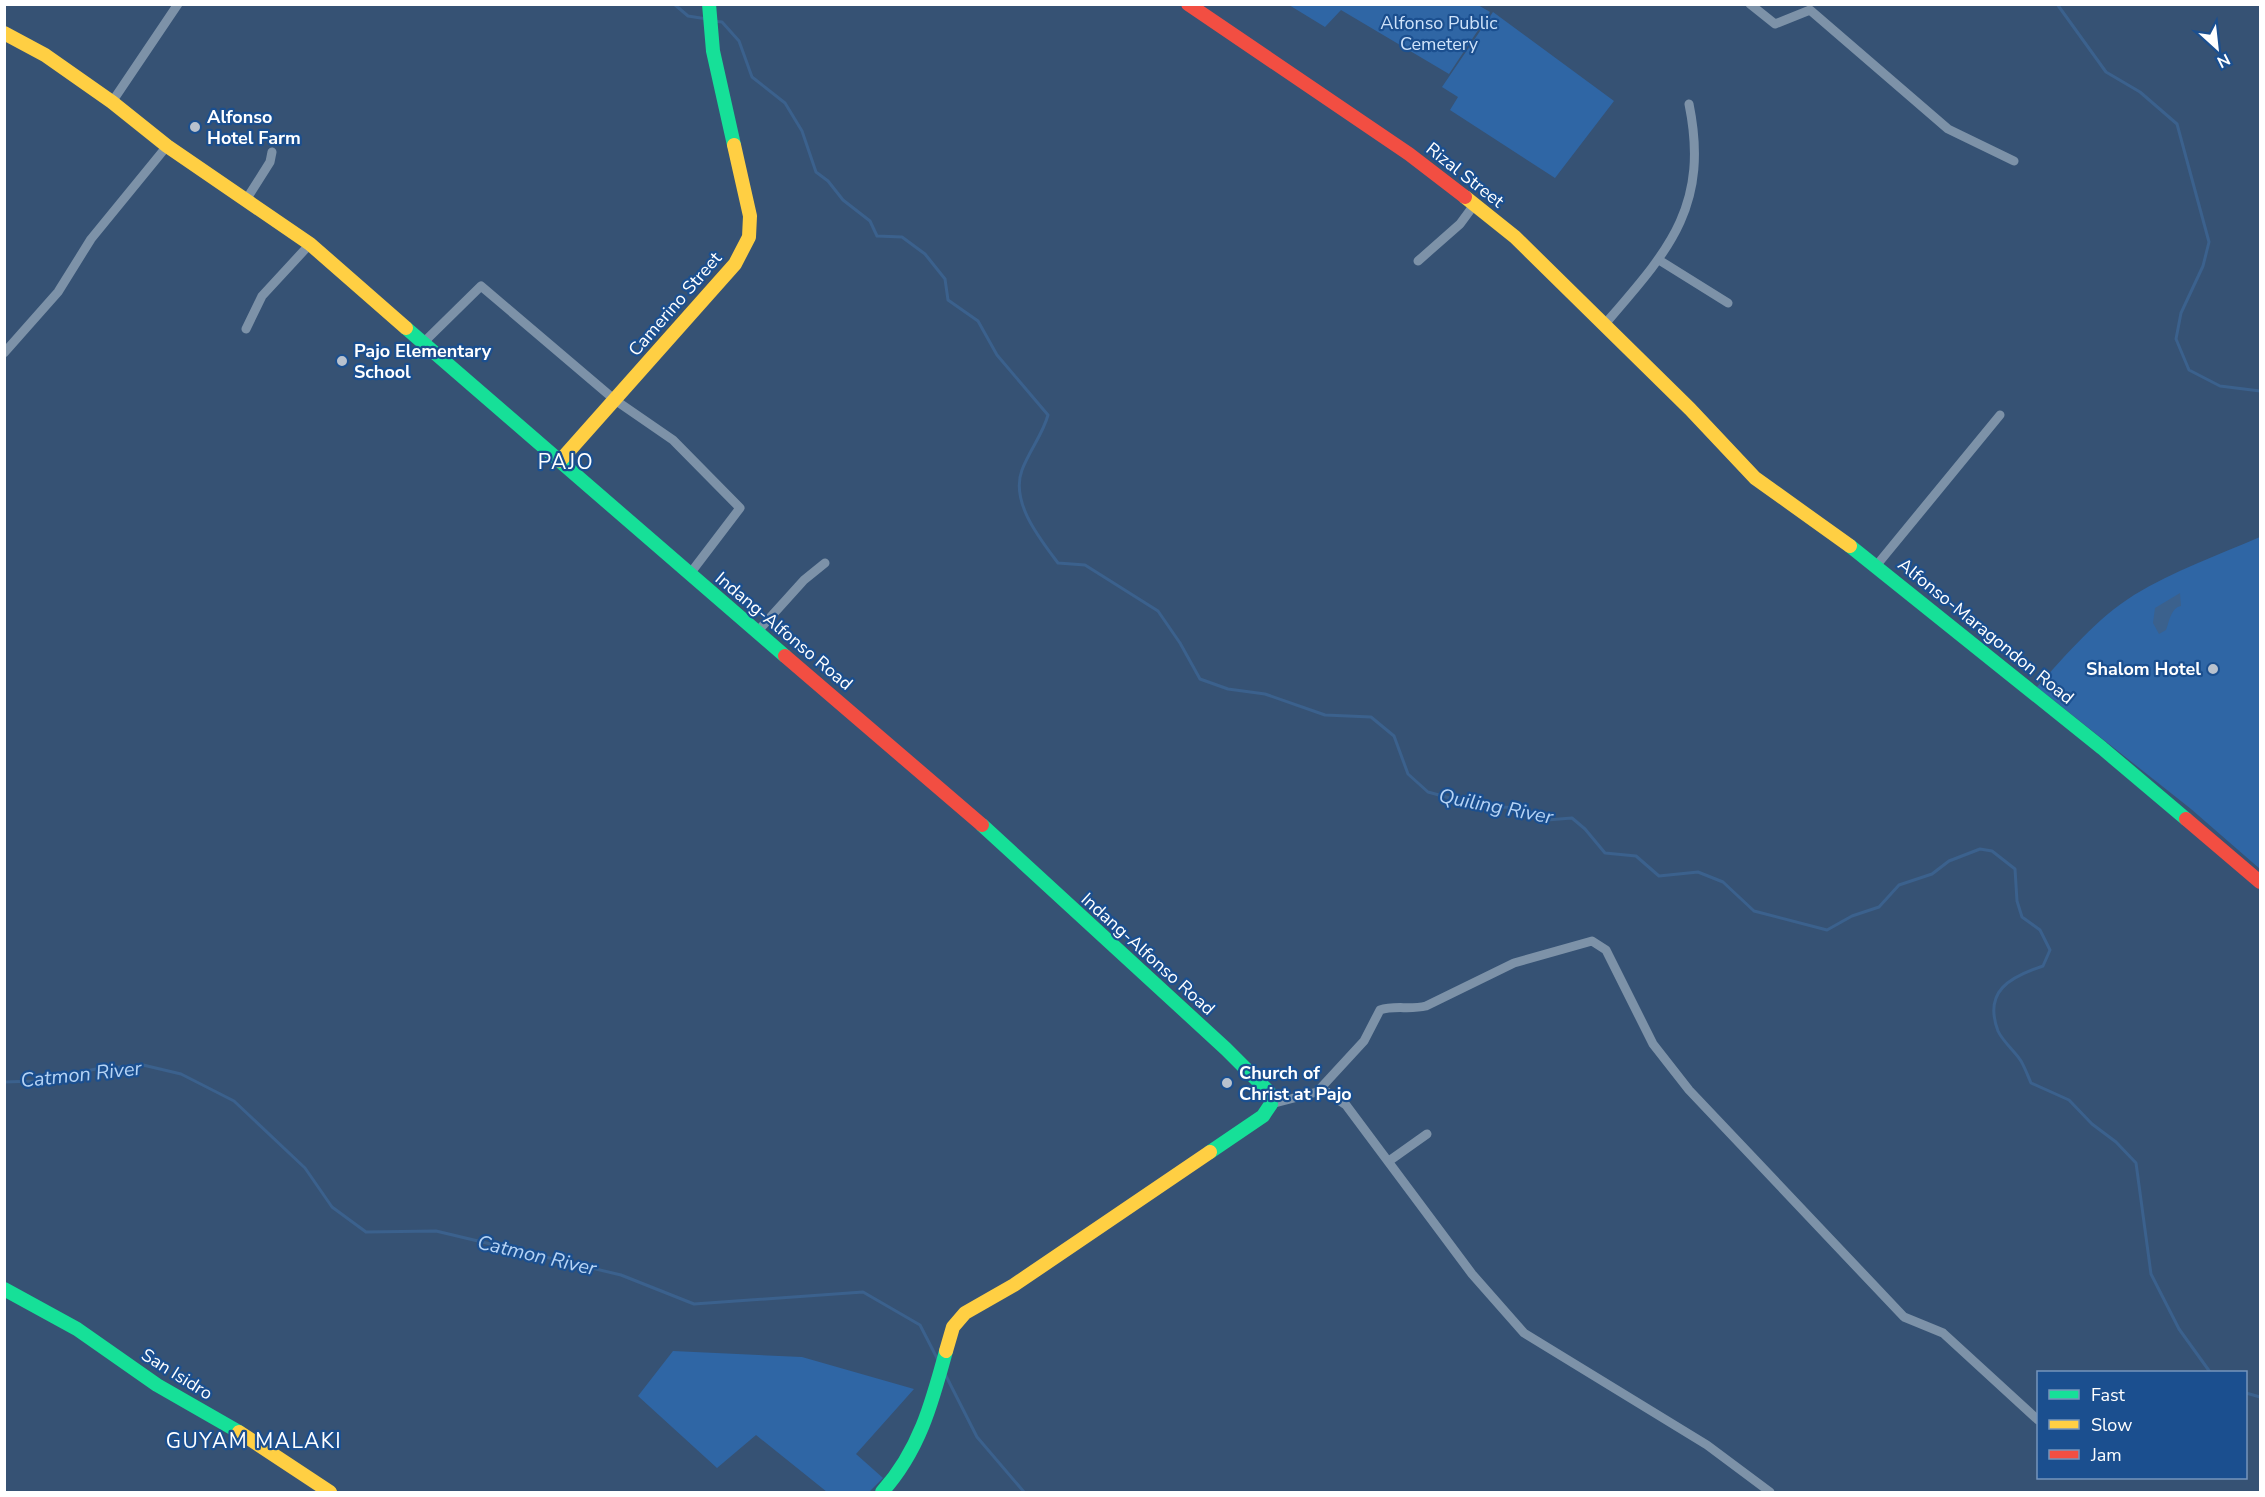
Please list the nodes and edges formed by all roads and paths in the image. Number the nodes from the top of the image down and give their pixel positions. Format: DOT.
graph roads {
  1 [pos="178,4"];
  2 [pos="1188,4"];
  3 [pos="1750,4"];
  4 [pos="709,5"];
  5 [pos="4,33"];
  6 [pos="112,102"];
  7 [pos="1689,104"];
  8 [pos="167,146"];
  9 [pos="272,152"];
  10 [pos="2014,161"];
  11 [pos="246,200"];
  12 [pos="1474,204"];
  13 [pos="310,244"];
  14 [pos="1659,260"];
  15 [pos="1418,261"];
  16 [pos="1728,303"];
  17 [pos="1605,324"];
  18 [pos="246,329"];
  19 [pos="423,343"];
  20 [pos="4,353"];
  21 [pos="615,400"];
  22 [pos="1690,408"];
  23 [pos="2000,415"];
  24 [pos="560,461"];
  25 [pos="825,563"];
  26 [pos="1876,566"];
  27 [pos="689,575"];
  28 [pos="757,632"];
  29 [pos="2260,882"];
  30 [pos="1317,1092"];
  31 [pos="1271,1104"];
  32 [pos="1427,1134"];
  33 [pos="1389,1161"];
  34 [pos="4,1289"];
  35 [pos="2037,1419"];
  36 [pos="888,1491"];
  37 [pos="330,1492"];
  38 [pos="1770,1492"];
  1 -- 6 [label="street"];
  2 -- 12 [label="main road, Rizal Street"];
  3 -- 10 [label="street"];
  4 -- 21 [label="main road, Camerino Street"];
  5 -- 6 [label="main road, Indang-Alfonso Road"];
  6 -- 8 [label="main road, Indang-Alfonso Road"];
  7 -- 14 [label="street"];
  8 -- 11 [label="main road, Indang-Alfonso Road"];
  8 -- 20 [label="street"];
  9 -- 11 [label="street"];
  11 -- 13 [label="main road, Indang-Alfonso Road"];
  12 -- 15 [label="street"];
  12 -- 17 [label="main road, Rizal Street"];
  13 -- 18 [label="street"];
  13 -- 19 [label="main road, Indang-Alfonso Road"];
  14 -- 16 [label="street"];
  14 -- 17 [label="street"];
  17 -- 22 [label="main road, Rizal Street"];
  19 -- 21 [label="street"];
  19 -- 24 [label="main road, Indang-Alfonso Road"];
  21 -- 24 [label="main road, Camerino Street"];
  21 -- 27 [label="street"];
  22 -- 26 [label="main road, Alfonso-Maragondon Road"];
  23 -- 26 [label="street"];
  24 -- 27 [label="main road, Indang-Alfonso Road"];
  25 -- 28 [label="street"];
  26 -- 29 [label="main road, Alfonso-Maragondon Road"];
  27 -- 28 [label="main road, Indang-Alfonso Road"];
  28 -- 31 [label="main road, Indang-Alfonso Road"];
  30 -- 31 [label="street"];
  30 -- 33 [label="street"];
  30 -- 35 [label="street"];
  31 -- 36 [label="main road"];
  32 -- 33 [label="street"];
  33 -- 38 [label="street"];
  34 -- 37 [label="main road, San Isidro"];
}
